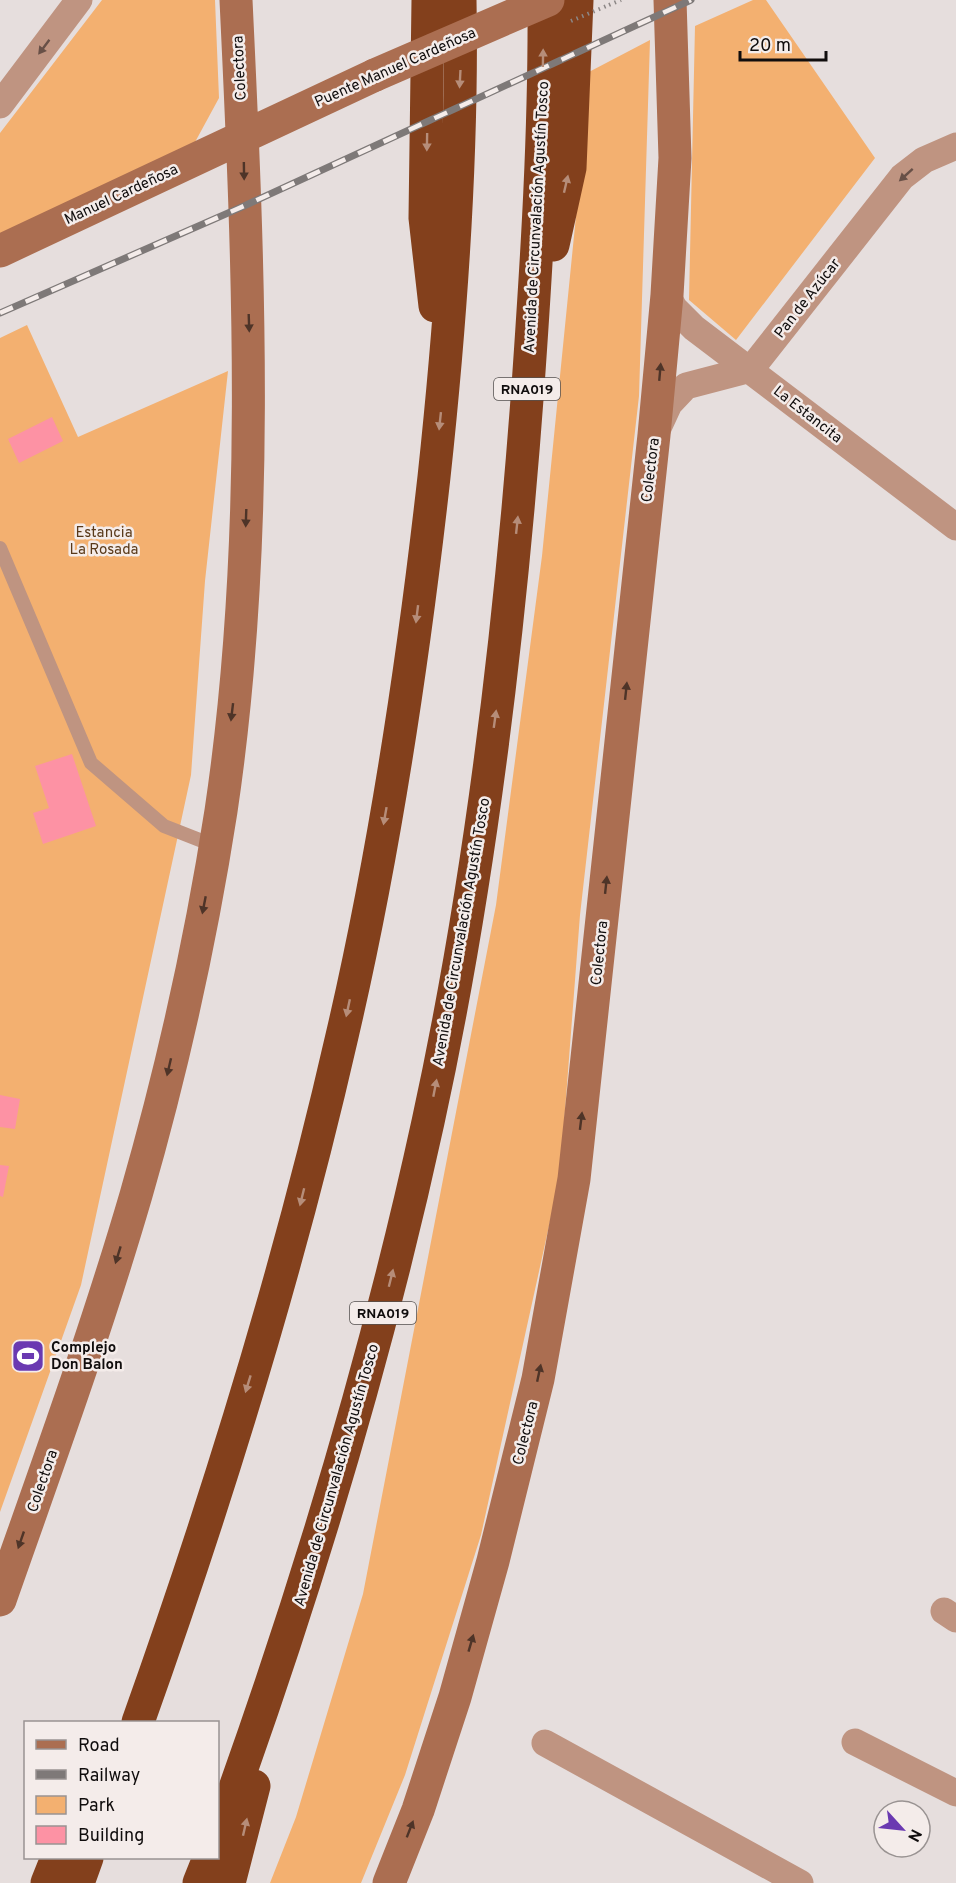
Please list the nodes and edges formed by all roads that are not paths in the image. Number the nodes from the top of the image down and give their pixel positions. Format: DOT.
graph roads {
  1 [pos="79,0"];
  2 [pos="236,0"];
  3 [pos="428,0"];
  4 [pos="460,0"];
  5 [pos="546,0"];
  6 [pos="577,0"];
  7 [pos="670,0"];
  8 [pos="0,105"];
  9 [pos="243,136"];
  10 [pos="956,146"];
  11 [pos="0,251"];
  12 [pos="667,295"];
  13 [pos="531,344"];
  14 [pos="751,369"];
  15 [pos="444,380"];
  16 [pos="654,435"];
  17 [pos="956,527"];
  18 [pos="0,548"];
  19 [pos="215,846"];
  20 [pos="191,1568"];
  21 [pos="0,1600"];
  22 [pos="294,1620"];
  23 [pos="115,1721"];
  24 [pos="138,1721"];
  25 [pos="855,1742"];
  26 [pos="545,1743"];
  27 [pos="956,1793"];
  28 [pos="219,1832"];
  29 [pos="56,1859"];
  30 [pos="86,1859"];
  31 [pos="208,1859"];
  32 [pos="47,1883"];
  33 [pos="78,1883"];
  34 [pos="200,1883"];
  35 [pos="229,1883"];
  36 [pos="389,1883"];
  37 [pos="800,1883"];
  1 -- 8 [label="street, one-way"];
  2 -- 9 [label="main road, Colectora"];
  3 -- 15 [label="highway, one-way"];
  4 -- 15 [label="highway, one-way"];
  5 -- 9 [label="main road, Puente Manuel Cardeñosa, bridge"];
  13 -- 5 [label="highway, Avenida de Circunvalación Agustín Tosco / RNA019, one-way"];
  13 -- 6 [label="highway, one-way"];
  7 -- 12 [label="main road, Colectora"];
  9 -- 11 [label="main road, Manuel Cardeñosa"];
  9 -- 19 [label="main road, Colectora, one-way"];
  10 -- 14 [label="street, Pan de Azúcar, one-way"];
  12 -- 14 [label="street, La Estancita"];
  16 -- 12 [label="main road, Colectora, one-way"];
  22 -- 13 [label="highway, Avenida de Circunvalación Agustín Tosco / RNA019, one-way"];
  14 -- 16 [label="street"];
  14 -- 17 [label="street, La Estancita"];
  15 -- 20 [label="highway, one-way"];
  36 -- 16 [label="main road, Colectora, one-way"];
  18 -- 19 [label="lane"];
  19 -- 21 [label="main road, Colectora, one-way"];
  20 -- 23 [label="highway"];
  20 -- 24 [label="highway"];
  22 -- 28 [label="highway, Avenida de Circunvalación Agustín Tosco / RNA019"];
  35 -- 22 [label="highway, one-way"];
  25 -- 27 [label="street"];
  26 -- 37 [label="street"];
  29 -- 32 [label="highway"];
  30 -- 33 [label="highway"];
  31 -- 34 [label="highway"];
}
